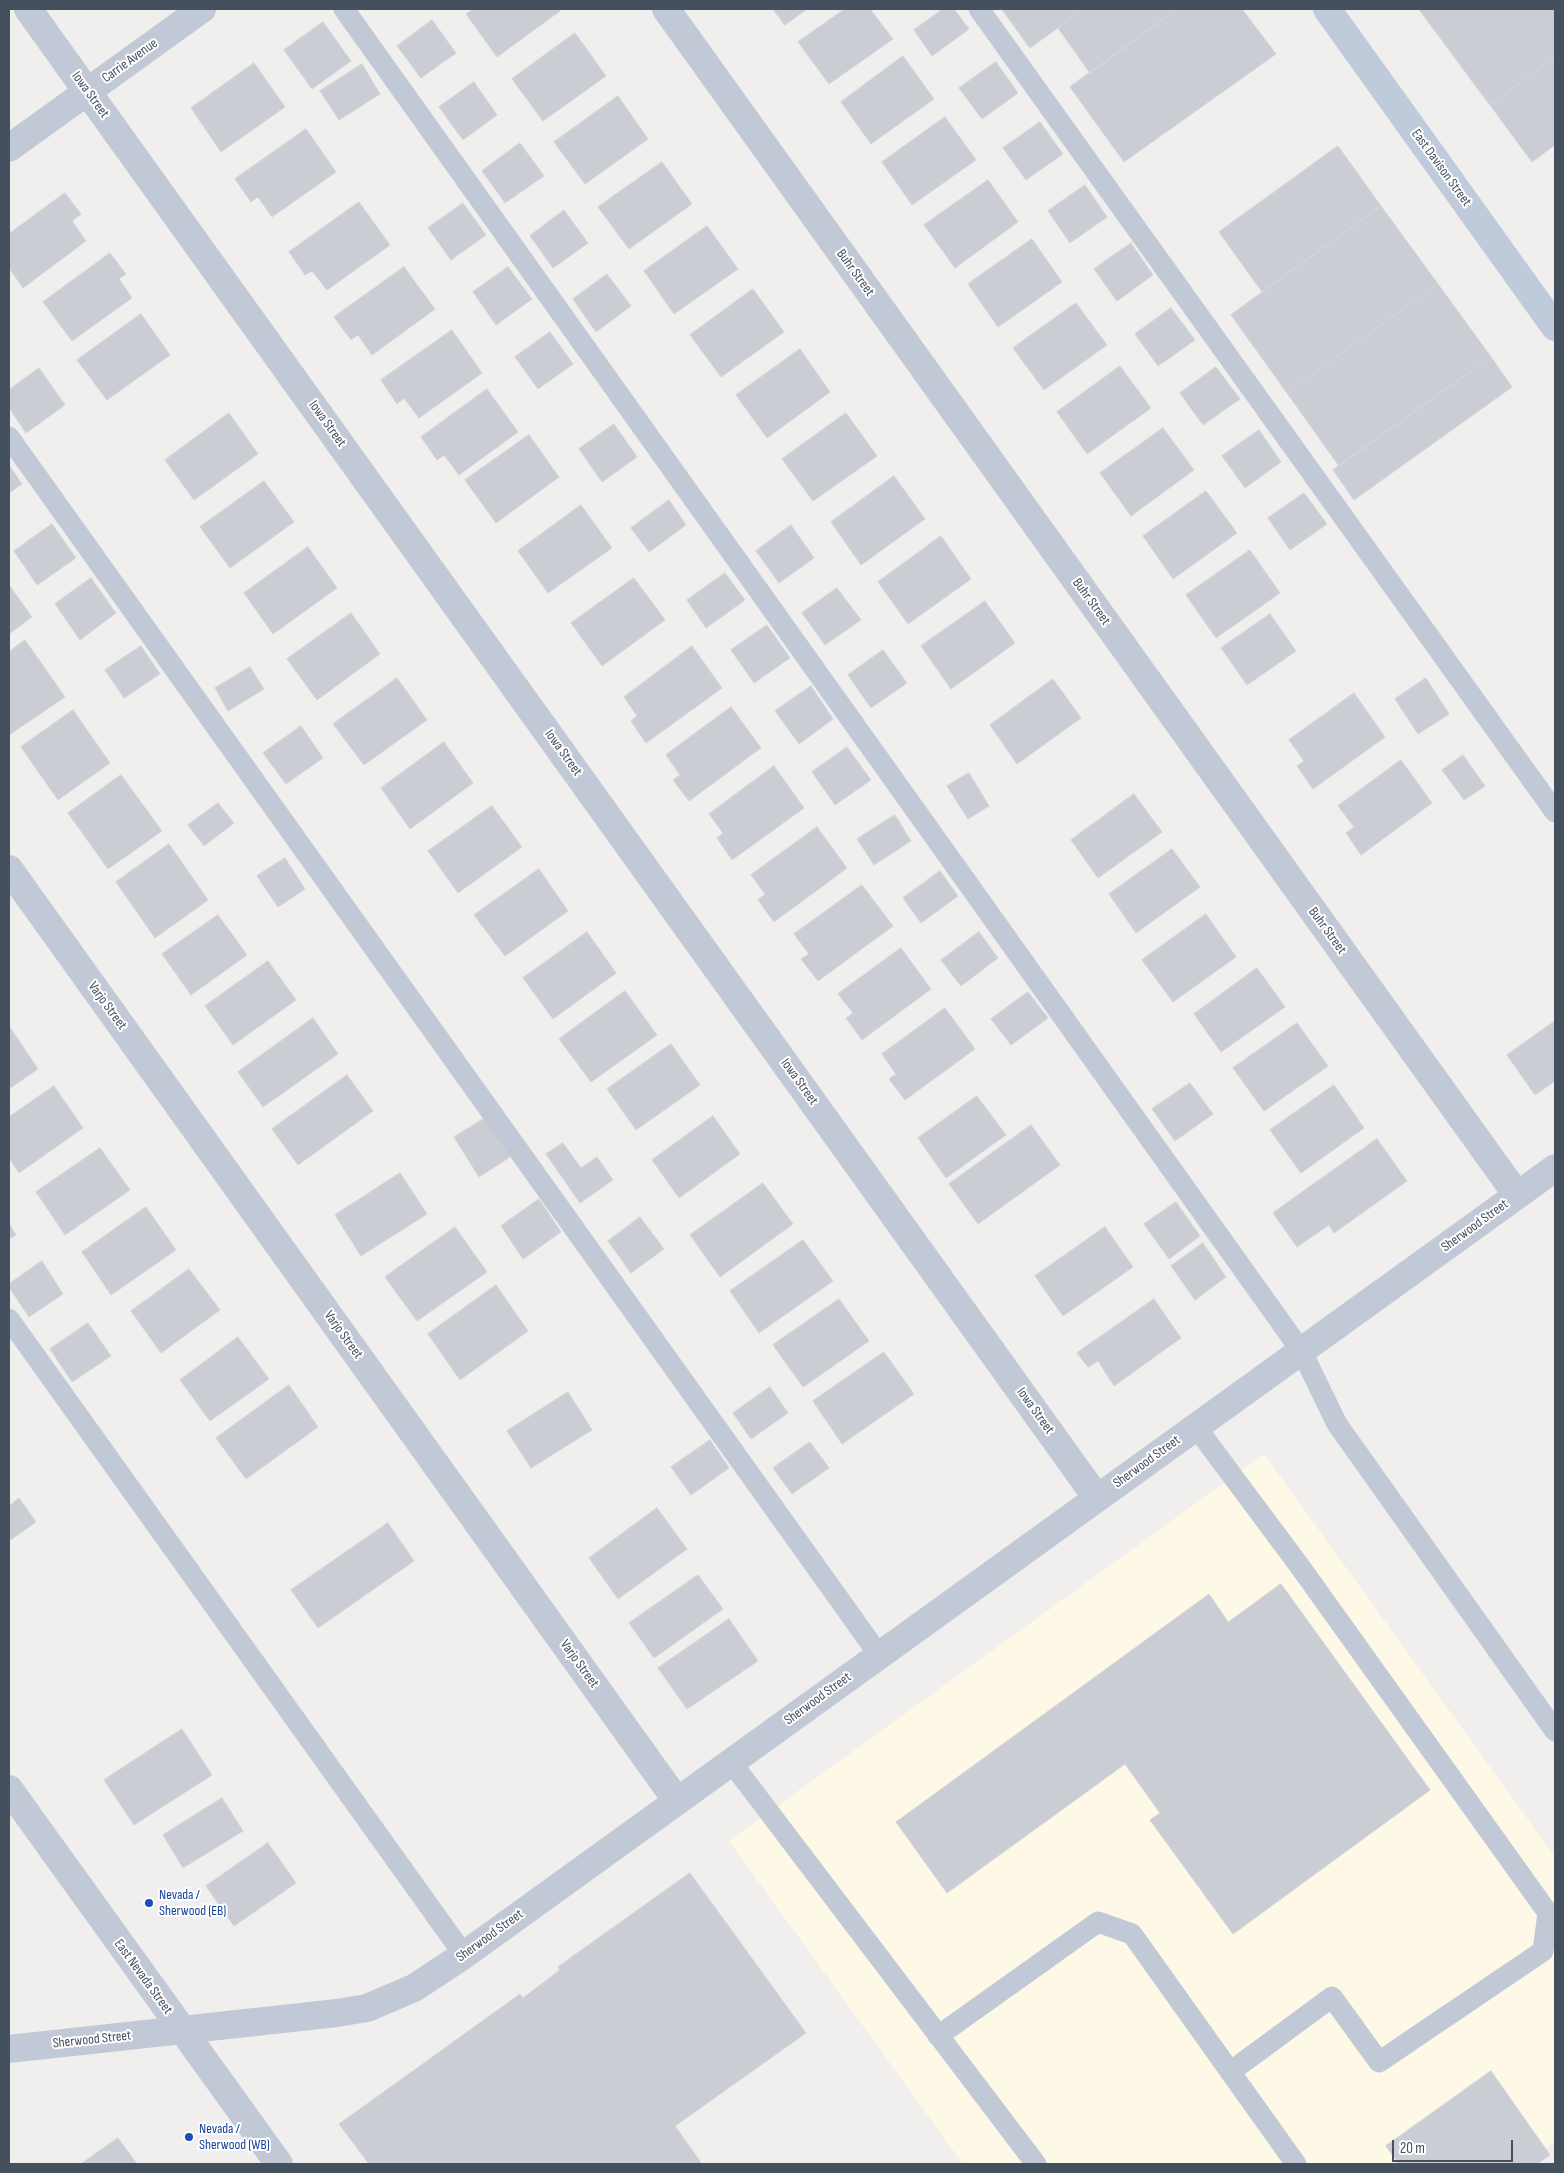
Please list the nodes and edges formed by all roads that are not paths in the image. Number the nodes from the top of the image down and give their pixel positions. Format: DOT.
graph roads {
  1 [pos="28,9"];
  2 [pos="202,9"];
  3 [pos="344,9"];
  4 [pos="666,9"];
  5 [pos="979,9"];
  6 [pos="1327,9"];
  7 [pos="88,91"];
  8 [pos="9,148"];
  9 [pos="1555,327"];
  10 [pos="9,436"];
  11 [pos="1555,812"];
  12 [pos="9,869"];
  13 [pos="1555,1168"];
  14 [pos="1517,1195"];
  15 [pos="9,1319"];
  16 [pos="1302,1352"];
  17 [pos="1196,1427"];
  18 [pos="1097,1498"];
  19 [pos="879,1655"];
  20 [pos="1555,1731"];
  21 [pos="731,1762"];
  22 [pos="9,1789"];
  23 [pos="677,1801"];
  24 [pos="464,1955"];
  25 [pos="182,2031"];
  26 [pos="938,2036"];
  27 [pos="9,2049"];
  28 [pos="1230,2072"];
  29 [pos="279,2164"];
  30 [pos="1036,2164"];
  31 [pos="1296,2164"];
  1 -- 7 [label="street, Iowa Street"];
  2 -- 7 [label="street, Carrie Avenue"];
  3 -- 16 [label="lane"];
  4 -- 14 [label="street, Buhr Street"];
  5 -- 11 [label="lane"];
  6 -- 9 [label="main road, East Davison Street"];
  7 -- 8 [label="street, Carrie Avenue"];
  7 -- 18 [label="street, Iowa Street"];
  10 -- 19 [label="lane"];
  12 -- 23 [label="street, Varjo Street"];
  13 -- 14 [label="street, Sherwood Street"];
  14 -- 16 [label="street, Sherwood Street"];
  15 -- 24 [label="lane"];
  16 -- 17 [label="street, Sherwood Street"];
  16 -- 20 [label="lane"];
  17 -- 18 [label="street, Sherwood Street"];
  17 -- 28 [label="lane"];
  18 -- 19 [label="street, Sherwood Street"];
  19 -- 21 [label="street, Sherwood Street"];
  21 -- 23 [label="street, Sherwood Street"];
  21 -- 26 [label="lane"];
  22 -- 25 [label="street, East Nevada Street"];
  23 -- 24 [label="street, Sherwood Street"];
  24 -- 25 [label="street, Sherwood Street"];
  25 -- 27 [label="street, Sherwood Street"];
  25 -- 29 [label="street, East Nevada Street"];
  26 -- 28 [label="lane"];
  26 -- 30 [label="lane"];
  28 -- 31 [label="lane"];
}
